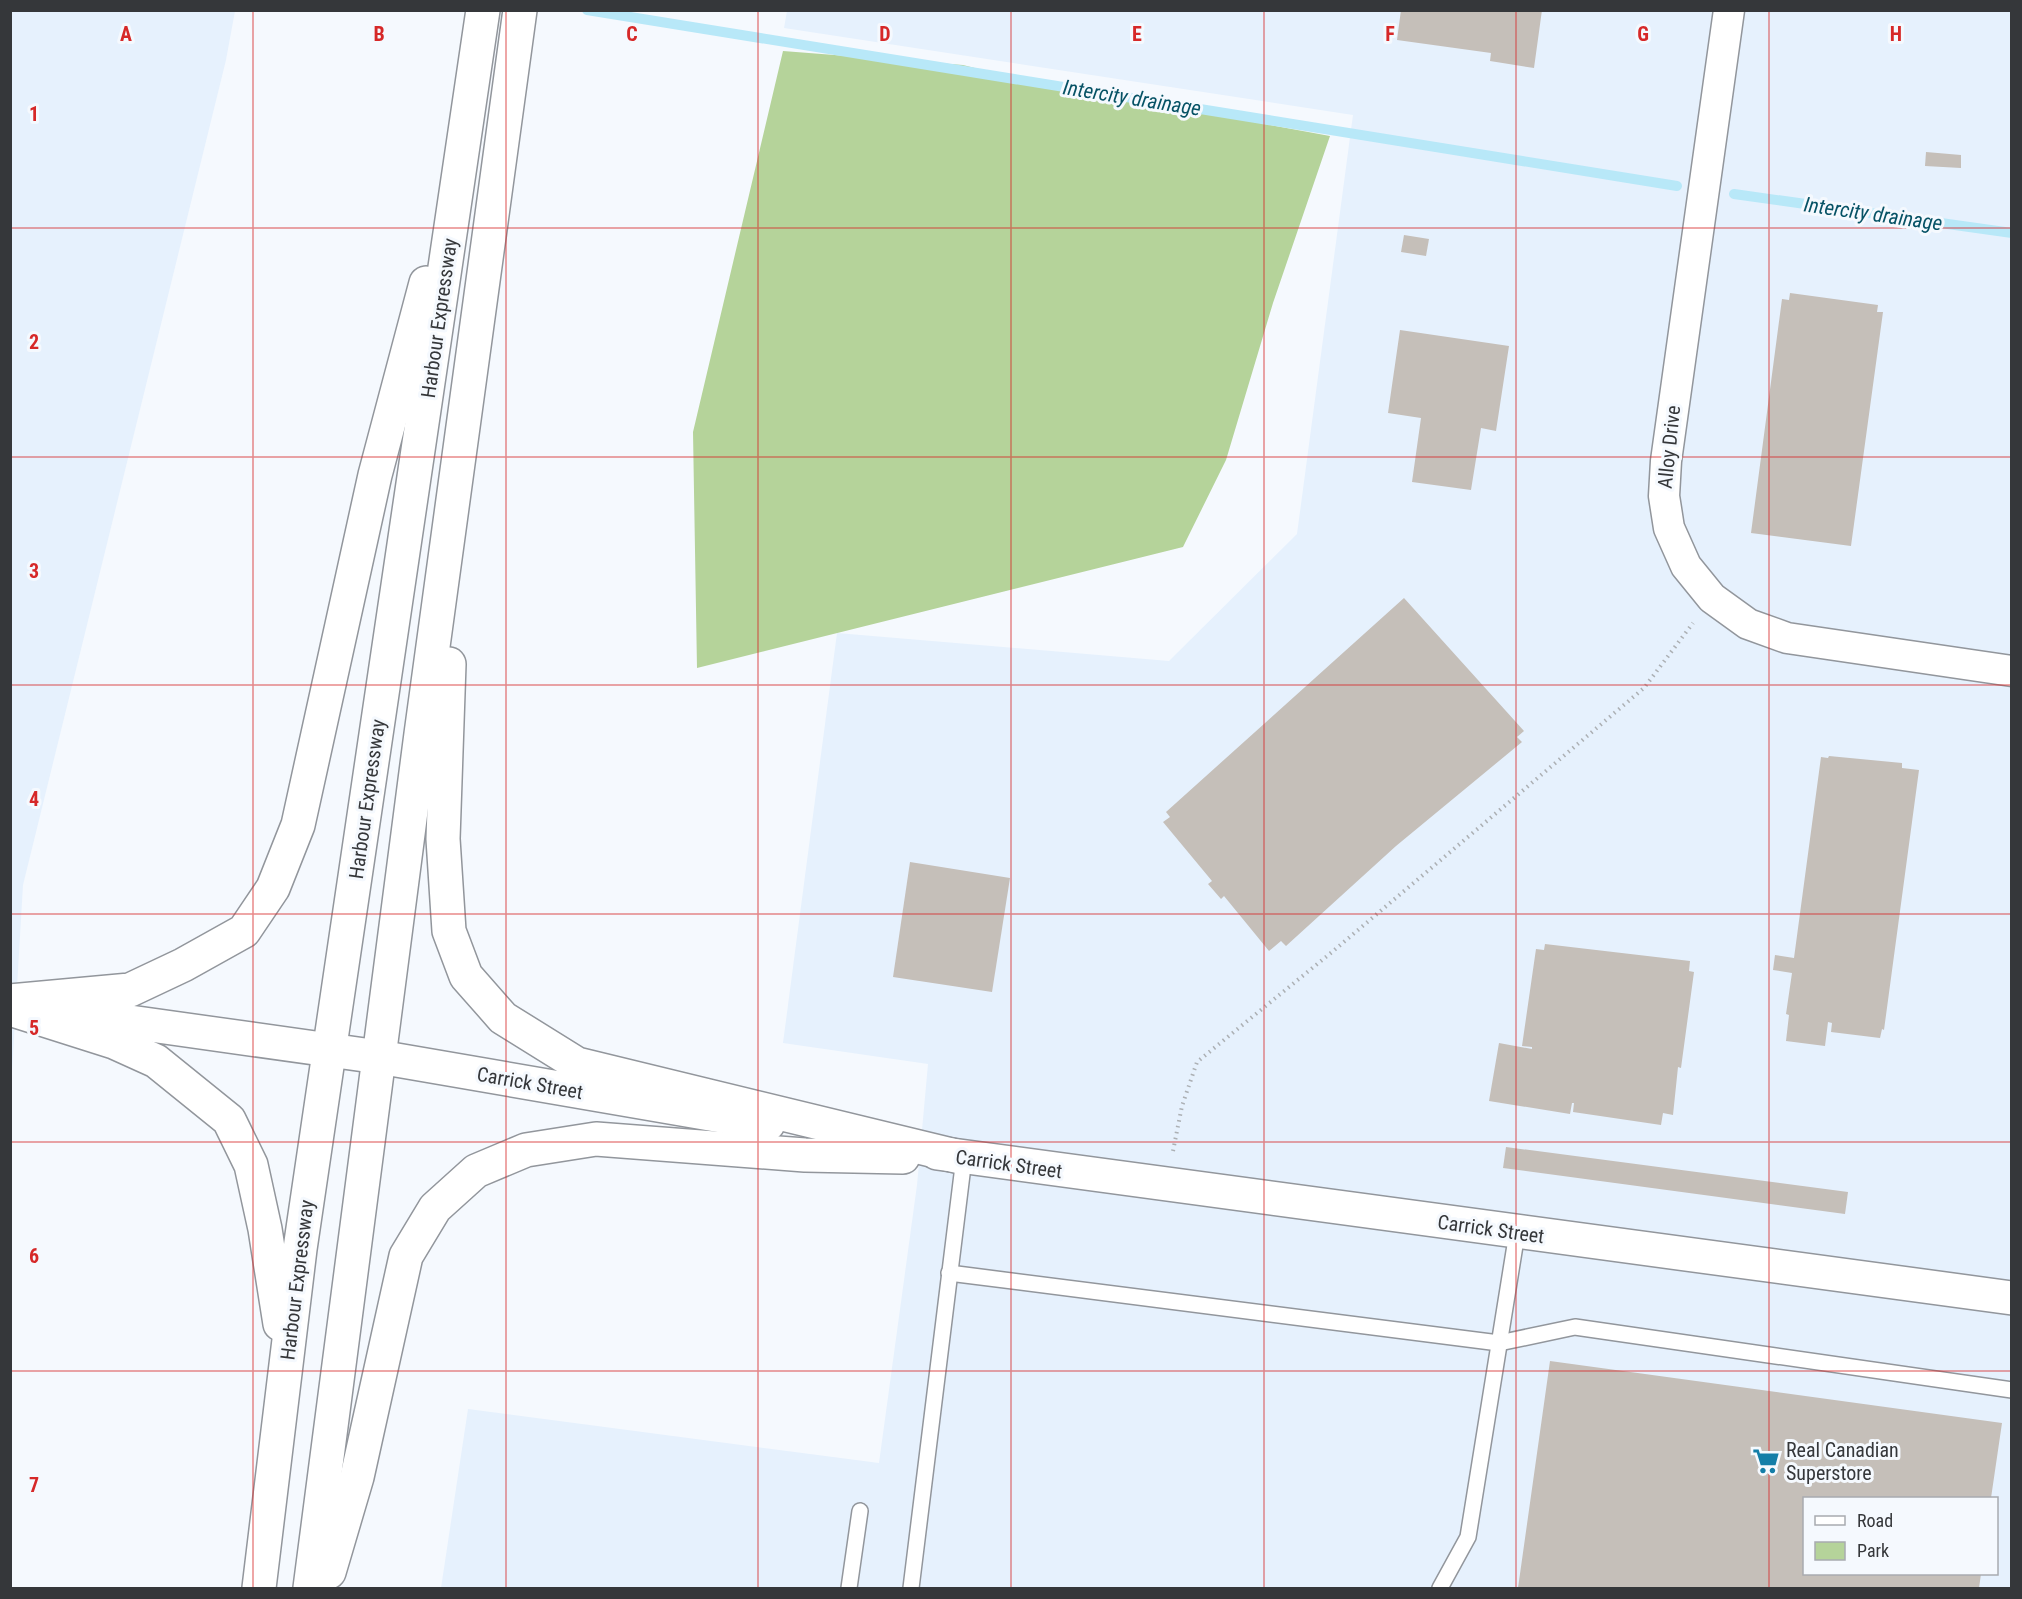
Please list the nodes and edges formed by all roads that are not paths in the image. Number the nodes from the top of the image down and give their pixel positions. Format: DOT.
graph roads {
  1 [pos="483,10"];
  2 [pos="520,10"];
  3 [pos="1729,10"];
  4 [pos="468,124"];
  5 [pos="455,485"];
  6 [pos="2012,671"];
  7 [pos="10,1005"];
  8 [pos="330,1050"];
  9 [pos="379,1057"];
  10 [pos="964,1158"];
  11 [pos="1517,1233"];
  12 [pos="950,1273"];
  13 [pos="2012,1298"];
  14 [pos="1499,1343"];
  15 [pos="286,1363"];
  16 [pos="2012,1390"];
  17 [pos="860,1511"];
  18 [pos="259,1588"];
  19 [pos="310,1588"];
  20 [pos="324,1588"];
  21 [pos="849,1588"];
  22 [pos="911,1588"];
  23 [pos="1440,1588"];
  1 -- 4 [label="main road, Harbour Expressway"];
  2 -- 5 [label="main road, Harbour Expressway"];
  3 -- 6 [label="street, Alloy Drive"];
  4 -- 7 [label="main road"];
  4 -- 8 [label="main road, Harbour Expressway"];
  5 -- 9 [label="main road, Harbour Expressway"];
  5 -- 10 [label="main road"];
  7 -- 8 [label="main road, Carrick Street"];
  7 -- 15 [label="main road"];
  8 -- 9 [label="main road, Carrick Street"];
  8 -- 15 [label="main road, Harbour Expressway"];
  9 -- 10 [label="main road, Carrick Street"];
  9 -- 19 [label="main road, Harbour Expressway"];
  10 -- 11 [label="main road, Carrick Street"];
  10 -- 12 [label="lane"];
  10 -- 20 [label="main road"];
  11 -- 13 [label="main road, Carrick Street"];
  11 -- 14 [label="lane"];
  12 -- 14 [label="lane"];
  12 -- 22 [label="lane"];
  14 -- 16 [label="lane"];
  14 -- 23 [label="lane"];
  15 -- 18 [label="main road, Harbour Expressway"];
  17 -- 21 [label="lane"];
}
